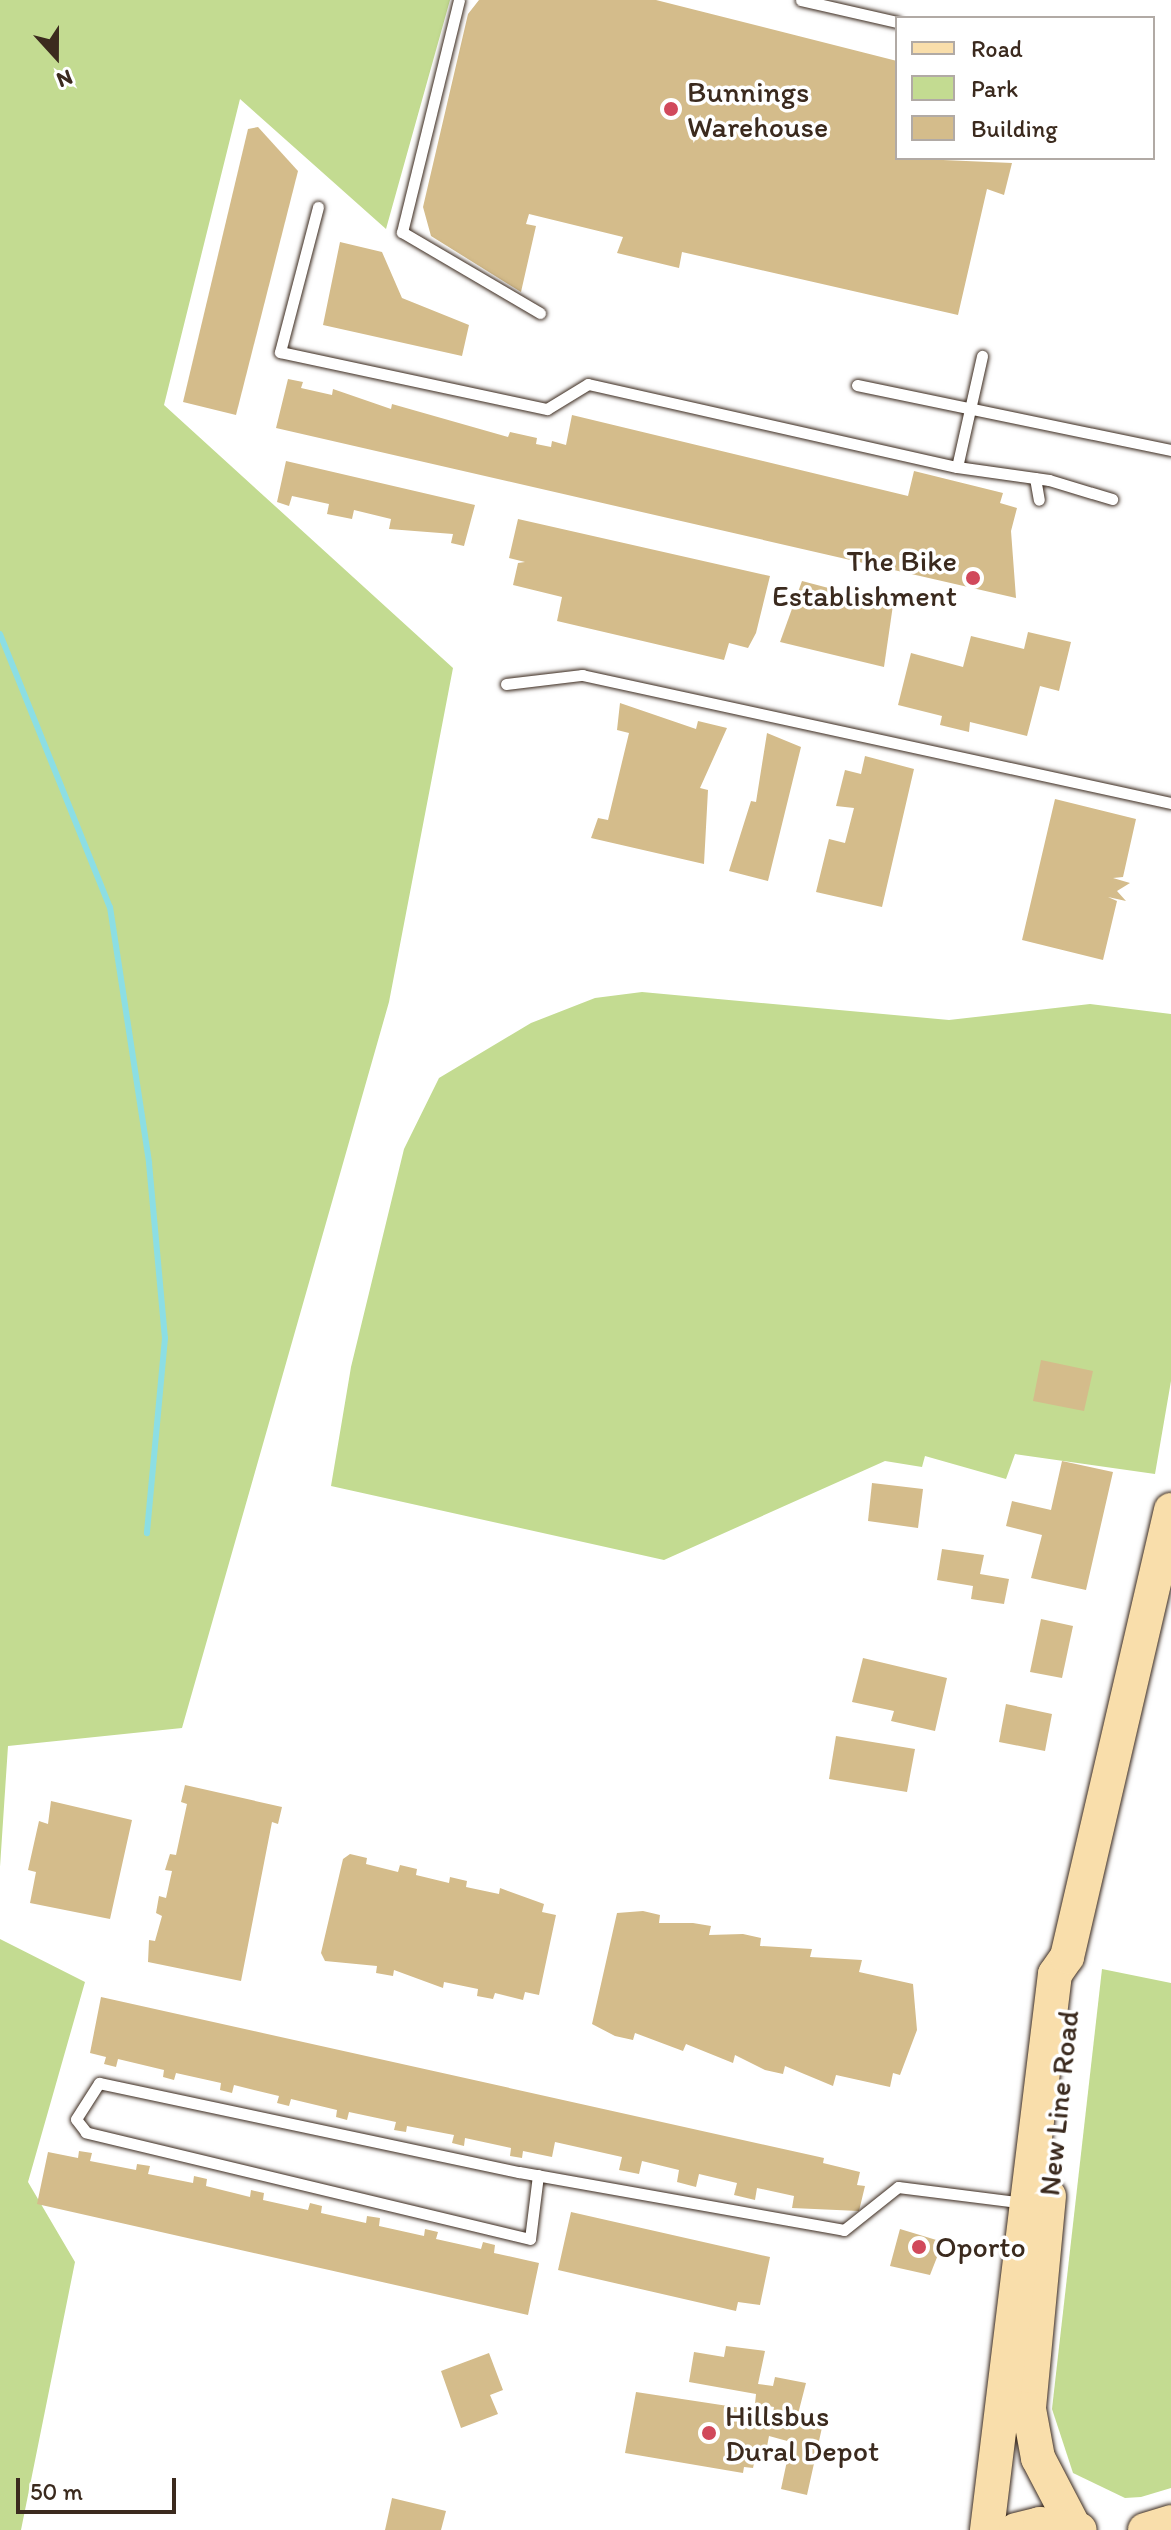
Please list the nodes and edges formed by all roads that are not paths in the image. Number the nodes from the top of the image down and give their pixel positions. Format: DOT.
graph roads {
  1 [pos="459,0"];
  2 [pos="801,0"];
  3 [pos="895,22"];
  4 [pos="318,207"];
  5 [pos="540,313"];
  6 [pos="982,356"];
  7 [pos="857,385"];
  8 [pos="974,407"];
  9 [pos="1171,450"];
  10 [pos="957,467"];
  11 [pos="1035,478"];
  12 [pos="1112,499"];
  13 [pos="1039,500"];
  14 [pos="506,684"];
  15 [pos="1171,803"];
  16 [pos="1171,1510"];
  17 [pos="1067,1957"];
  18 [pos="538,2175"];
  19 [pos="1025,2204"];
  20 [pos="1171,2522"];
  21 [pos="1077,2529"];
  22 [pos="987,2530"];
  23 [pos="1016,2530"];
  24 [pos="1145,2530"];
  1 -- 5 [label="lane"];
  2 -- 3 [label="lane"];
  4 -- 10 [label="lane"];
  6 -- 8 [label="lane"];
  7 -- 8 [label="lane"];
  8 -- 9 [label="lane"];
  8 -- 10 [label="lane"];
  10 -- 11 [label="lane"];
  11 -- 12 [label="lane"];
  11 -- 13 [label="lane"];
  14 -- 15 [label="lane"];
  16 -- 17 [label="main road, New Line Road"];
  17 -- 19 [label="main road, New Line Road"];
  17 -- 21 [label="main road, New Line Road"];
  18 -- 18 [label="lane"];
  18 -- 19 [label="lane"];
  19 -- 22 [label="main road, New Line Road"];
  20 -- 24 [label="main road"];
  21 -- 23 [label="main road"];
}
